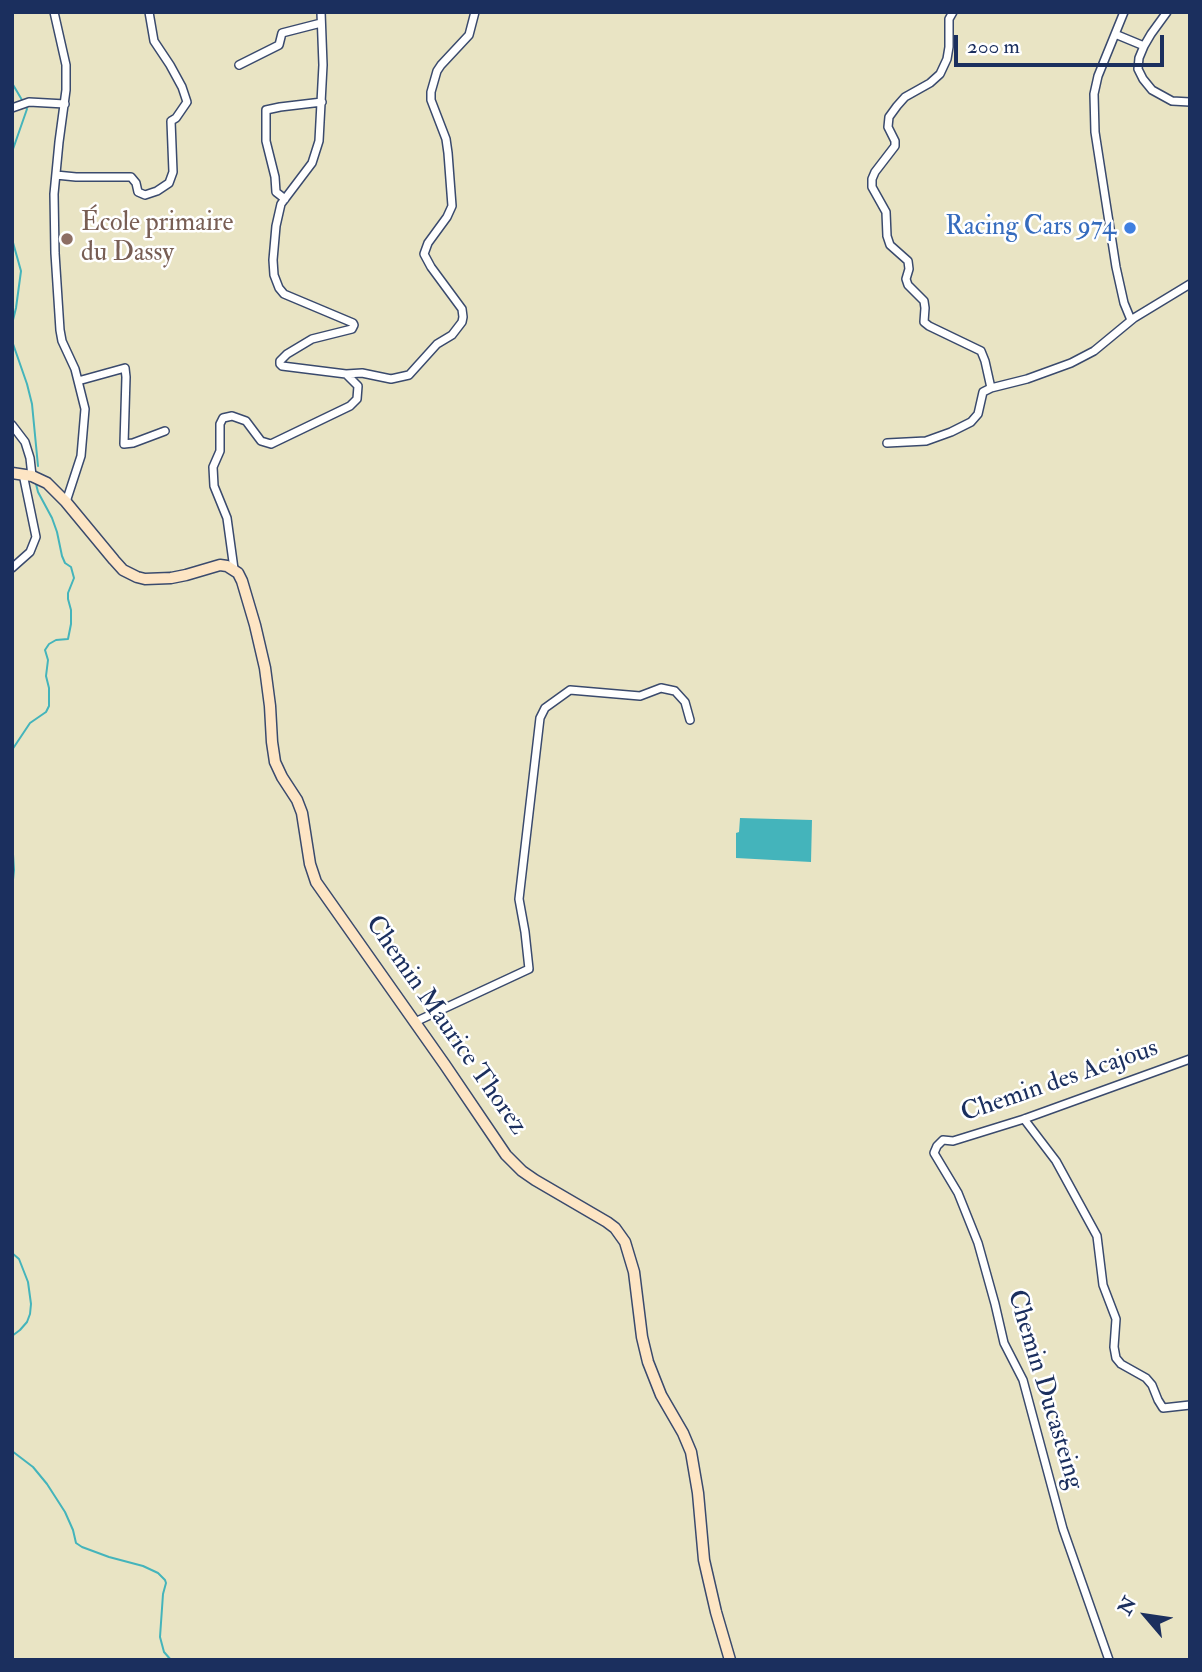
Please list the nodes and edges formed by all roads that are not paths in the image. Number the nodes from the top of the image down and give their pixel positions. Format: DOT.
graph roads {
  1 [pos="54,12"];
  2 [pos="149,12"];
  3 [pos="321,12"];
  4 [pos="475,12"];
  5 [pos="953,12"];
  6 [pos="1124,12"];
  7 [pos="1167,12"];
  8 [pos="321,23"];
  9 [pos="1115,34"];
  10 [pos="1144,46"];
  11 [pos="239,65"];
  12 [pos="322,102"];
  13 [pos="1190,102"];
  14 [pos="65,104"];
  15 [pos="16,107"];
  16 [pos="56,175"];
  17 [pos="285,199"];
  18 [pos="1190,284"];
  19 [pos="1131,320"];
  20 [pos="346,374"];
  21 [pos="78,381"];
  22 [pos="991,388"];
  23 [pos="12,425"];
  24 [pos="165,431"];
  25 [pos="887,443"];
  26 [pos="22,474"];
  27 [pos="66,502"];
  28 [pos="12,568"];
  29 [pos="234,569"];
  30 [pos="690,720"];
  31 [pos="415,1022"];
  32 [pos="1190,1059"];
  33 [pos="1024,1119"];
  34 [pos="943,1140"];
  35 [pos="1190,1405"];
  36 [pos="730,1660"];
  37 [pos="1109,1660"];
  1 -- 14 [label="street"];
  2 -- 16 [label="street"];
  3 -- 8 [label="street"];
  4 -- 20 [label="street"];
  5 -- 22 [label="street"];
  6 -- 9 [label="street"];
  7 -- 10 [label="street"];
  8 -- 11 [label="street"];
  8 -- 12 [label="street"];
  9 -- 10 [label="street"];
  9 -- 19 [label="street"];
  10 -- 13 [label="street"];
  12 -- 17 [label="street"];
  12 -- 17 [label="street"];
  14 -- 15 [label="street"];
  14 -- 16 [label="street"];
  16 -- 21 [label="street"];
  17 -- 20 [label="street"];
  18 -- 19 [label="street"];
  19 -- 22 [label="street"];
  20 -- 29 [label="street"];
  21 -- 24 [label="street"];
  21 -- 27 [label="street"];
  22 -- 25 [label="street"];
  23 -- 26 [label="street"];
  26 -- 27 [label="main road"];
  26 -- 28 [label="street"];
  27 -- 29 [label="main road"];
  29 -- 31 [label="main road, Chemin Maurice Thorez"];
  30 -- 31 [label="street"];
  31 -- 36 [label="main road, Chemin Maurice Thorez"];
  32 -- 33 [label="street, Chemin des Acajous"];
  33 -- 34 [label="street, Chemin des Acajous"];
  33 -- 35 [label="street"];
  34 -- 37 [label="street, Chemin Ducasteing"];
}
